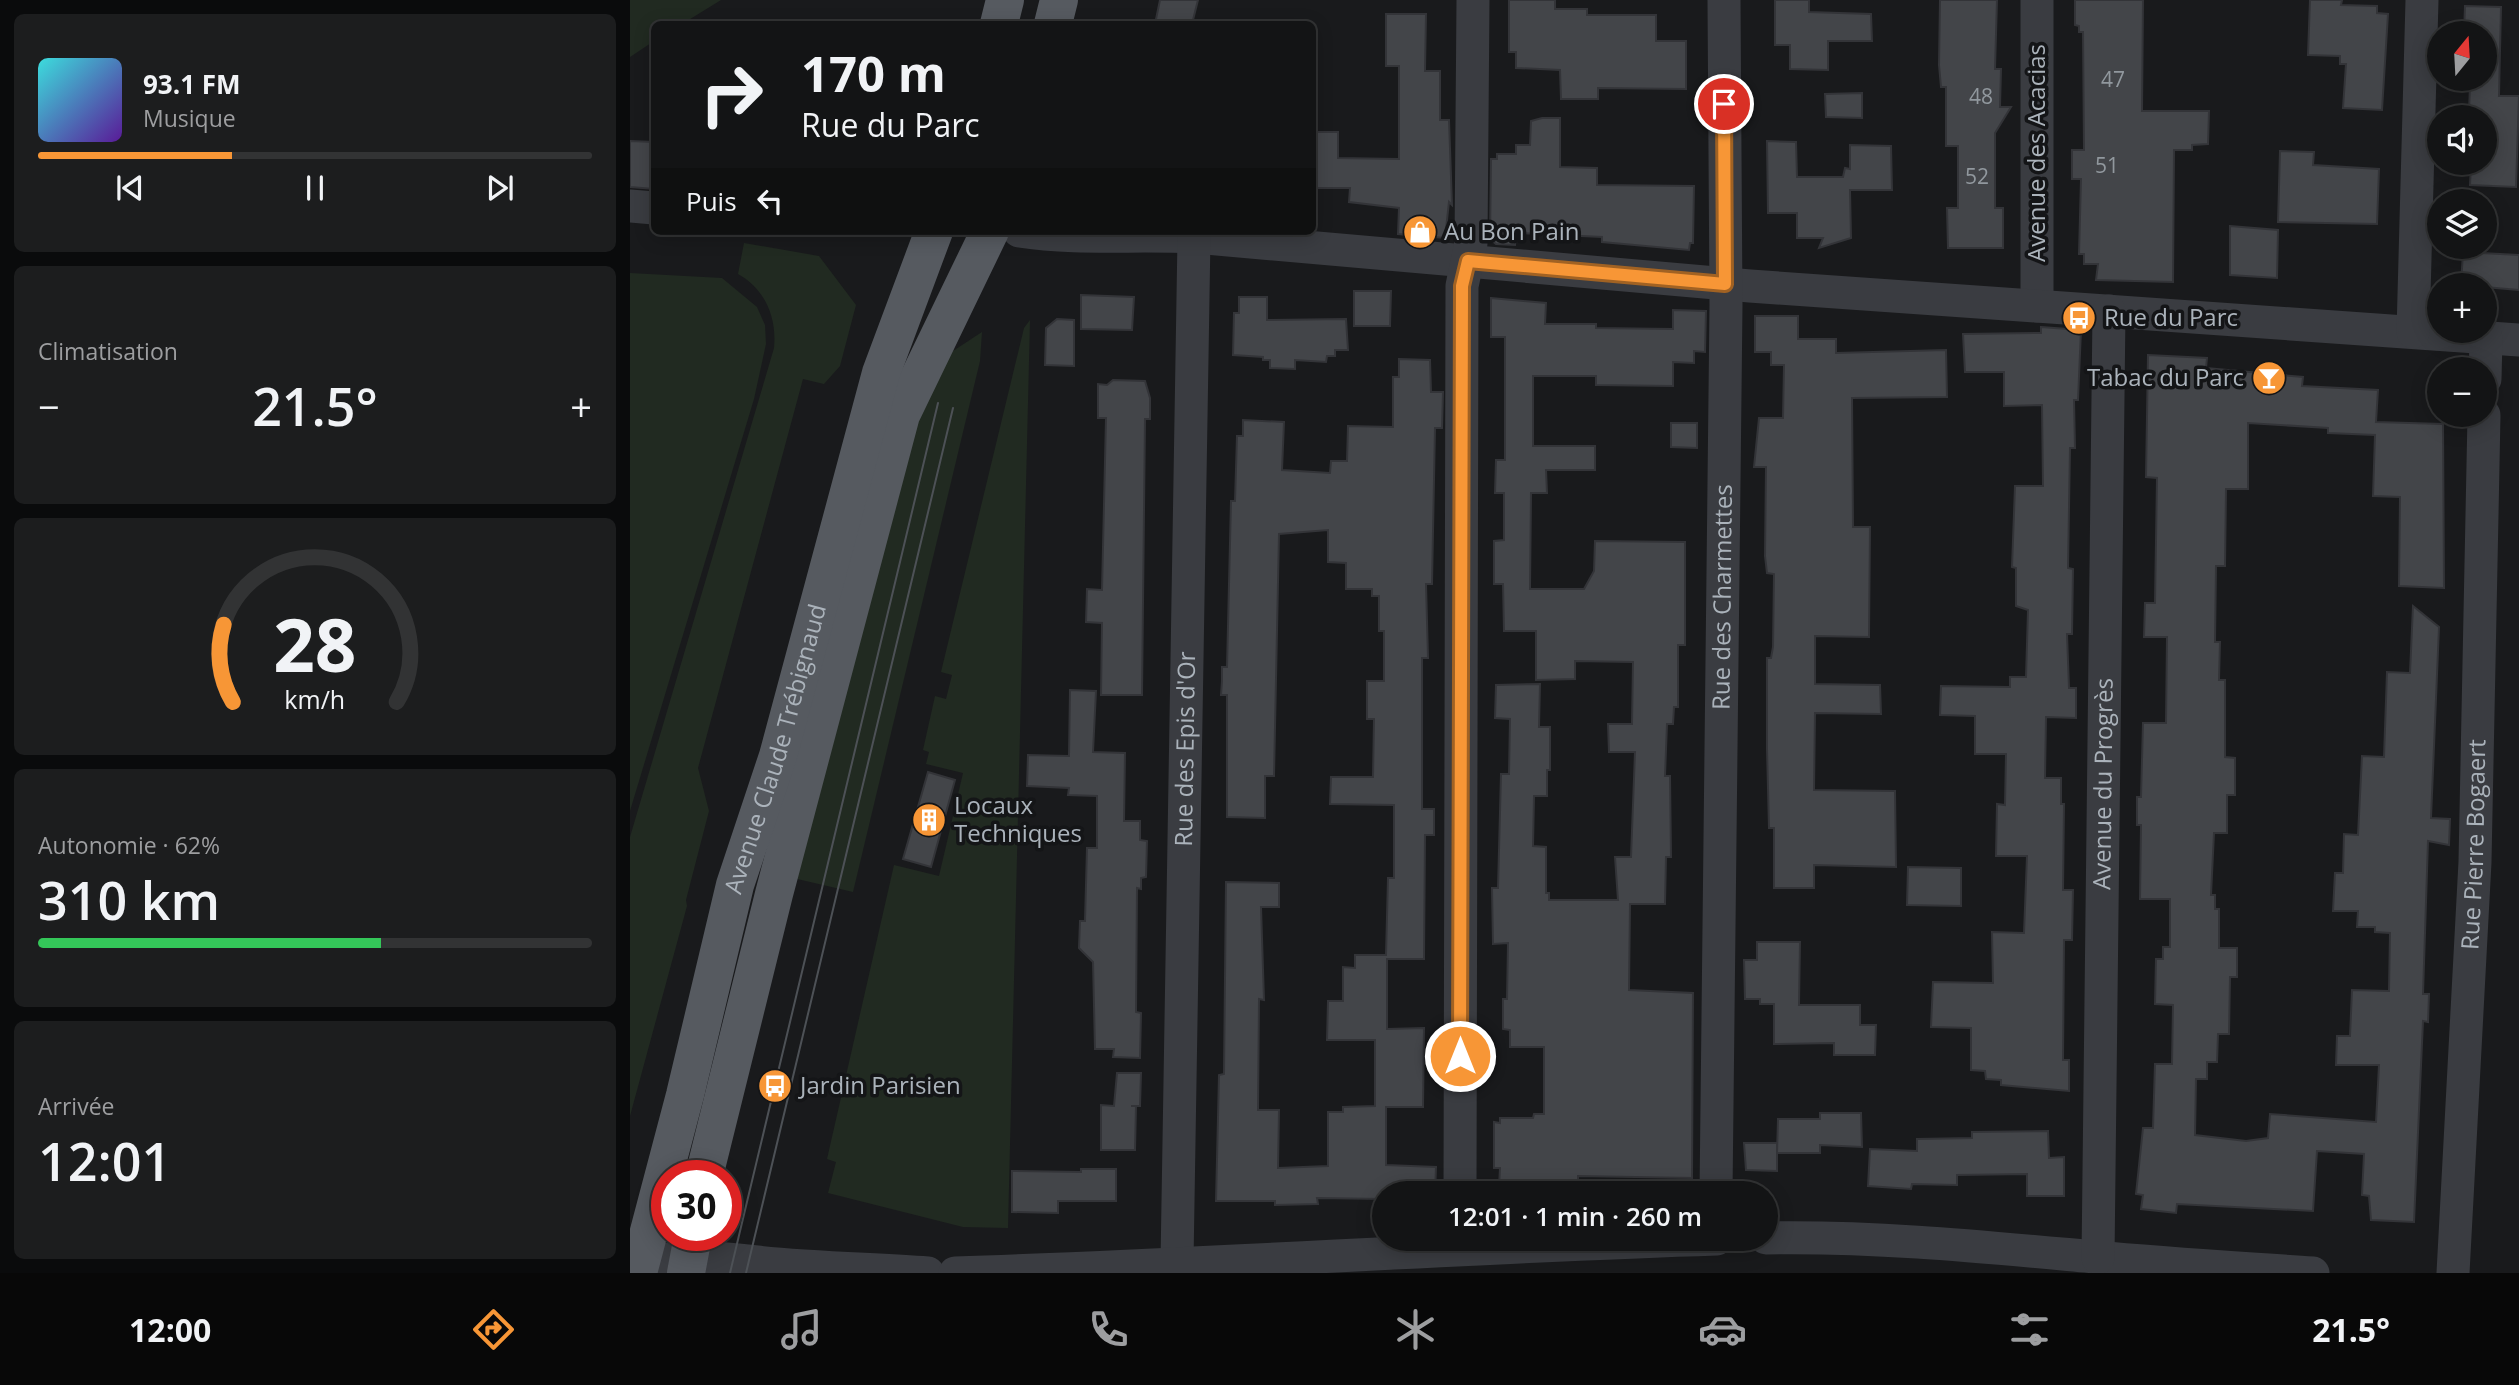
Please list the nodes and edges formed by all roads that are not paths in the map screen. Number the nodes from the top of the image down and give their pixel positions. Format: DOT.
graph roads {
  1 [pos="1005,0"];
  2 [pos="1059,0"];
  3 [pos="1473,0"];
  4 [pos="1724,0"];
  5 [pos="2037,0"];
  6 [pos="2422,0"];
  7 [pos="1000,21"];
  8 [pos="1055,21"];
  9 [pos="630,206"];
  10 [pos="651,208"];
  11 [pos="933,235"];
  12 [pos="988,235"];
  13 [pos="1054,235"];
  14 [pos="1155,235"];
  15 [pos="1155,235"];
  16 [pos="1194,237"];
  17 [pos="1468,261"];
  18 [pos="1725,284"];
  19 [pos="2037,306"];
  20 [pos="2109,311"];
  21 [pos="2413,332"];
  22 [pos="2427,333"];
  23 [pos="2497,339"];
  24 [pos="2519,340"];
  25 [pos="2484,427"];
  26 [pos="708,1160"];
  27 [pos="1460,1181"];
  28 [pos="1716,1181"];
  29 [pos="1778,1238"];
  30 [pos="1372,1249"];
  31 [pos="690,1256"];
  32 [pos="2098,1258"];
  33 [pos="1177,1262"];
  34 [pos="636,1269"];
  35 [pos="928,1273"];
  36 [pos="955,1273"];
  37 [pos="2314,1273"];
  38 [pos="2453,1273"];
  1 -- 7 [label="main road"];
  2 -- 8 [label="main road"];
  3 -- 17 [label="street"];
  4 -- 18 [label="street, Rue des Charmettes"];
  5 -- 19 [label="street, Avenue des Acacias"];
  6 -- 21 [label="street"];
  9 -- 10 [label="street"];
  11 -- 34 [label="main road, Avenue Claude Trébignaud"];
  12 -- 26 [label="main road"];
  13 -- 14 [label="street"];
  15 -- 16 [label="street"];
  16 -- 17 [label="street"];
  16 -- 33 [label="street, Rue des Epis d'Or"];
  17 -- 18 [label="street"];
  17 -- 27 [label="street"];
  18 -- 19 [label="street"];
  18 -- 28 [label="street, Rue des Charmettes"];
  19 -- 20 [label="street"];
  20 -- 21 [label="street"];
  20 -- 32 [label="street, Avenue du Progrès"];
  21 -- 22 [label="street"];
  23 -- 24 [label="street"];
  25 -- 38 [label="street, Rue Pierre Bogaert"];
  29 -- 32 [label="street"];
  30 -- 33 [label="street"];
  31 -- 34 [label="street"];
  31 -- 35 [label="street"];
  32 -- 37 [label="street"];
  33 -- 36 [label="street"];
}
